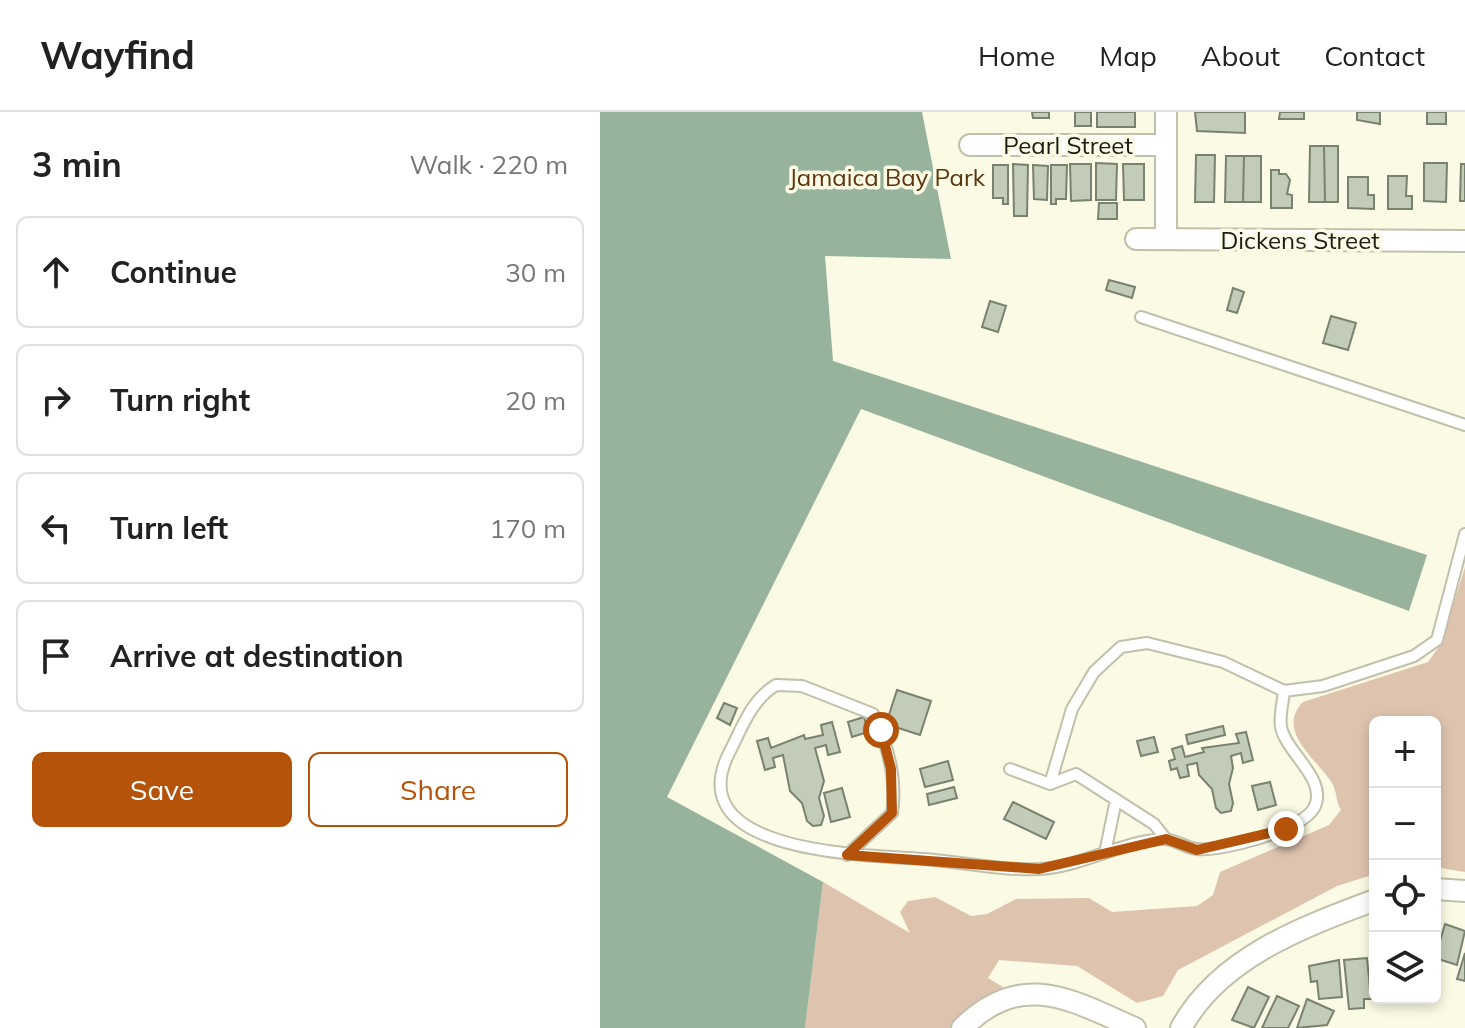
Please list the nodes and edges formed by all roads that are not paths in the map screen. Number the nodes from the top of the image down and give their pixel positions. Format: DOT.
graph roads {
  1 [pos="1166,112"];
  2 [pos="970,145"];
  3 [pos="1166,145"];
  4 [pos="1136,239"];
  5 [pos="1166,239"];
  6 [pos="1465,241"];
  7 [pos="1141,317"];
  8 [pos="1465,425"];
  9 [pos="1465,534"];
  10 [pos="1284,691"];
  11 [pos="1010,769"];
  12 [pos="1050,784"];
  13 [pos="1116,800"];
  14 [pos="1166,839"];
  15 [pos="1105,853"];
  16 [pos="847,855"];
  17 [pos="1441,889"];
  18 [pos="1465,891"];
  19 [pos="1369,902"];
  20 [pos="962,1028"];
  21 [pos="1135,1028"];
  22 [pos="1181,1028"];
  1 -- 3 [label="street"];
  2 -- 3 [label="street, Pearl Street"];
  3 -- 5 [label="street"];
  4 -- 5 [label="street, Dickens Street"];
  5 -- 6 [label="street, Dickens Street"];
  7 -- 8 [label="lane"];
  9 -- 10 [label="lane"];
  10 -- 12 [label="lane"];
  10 -- 14 [label="lane"];
  11 -- 12 [label="lane"];
  12 -- 13 [label="lane"];
  13 -- 14 [label="lane"];
  13 -- 15 [label="lane"];
  14 -- 15 [label="lane"];
  15 -- 16 [label="lane"];
  16 -- 16 [label="lane"];
  17 -- 18 [label="street"];
  19 -- 22 [label="street"];
  20 -- 21 [label="street"];
}
